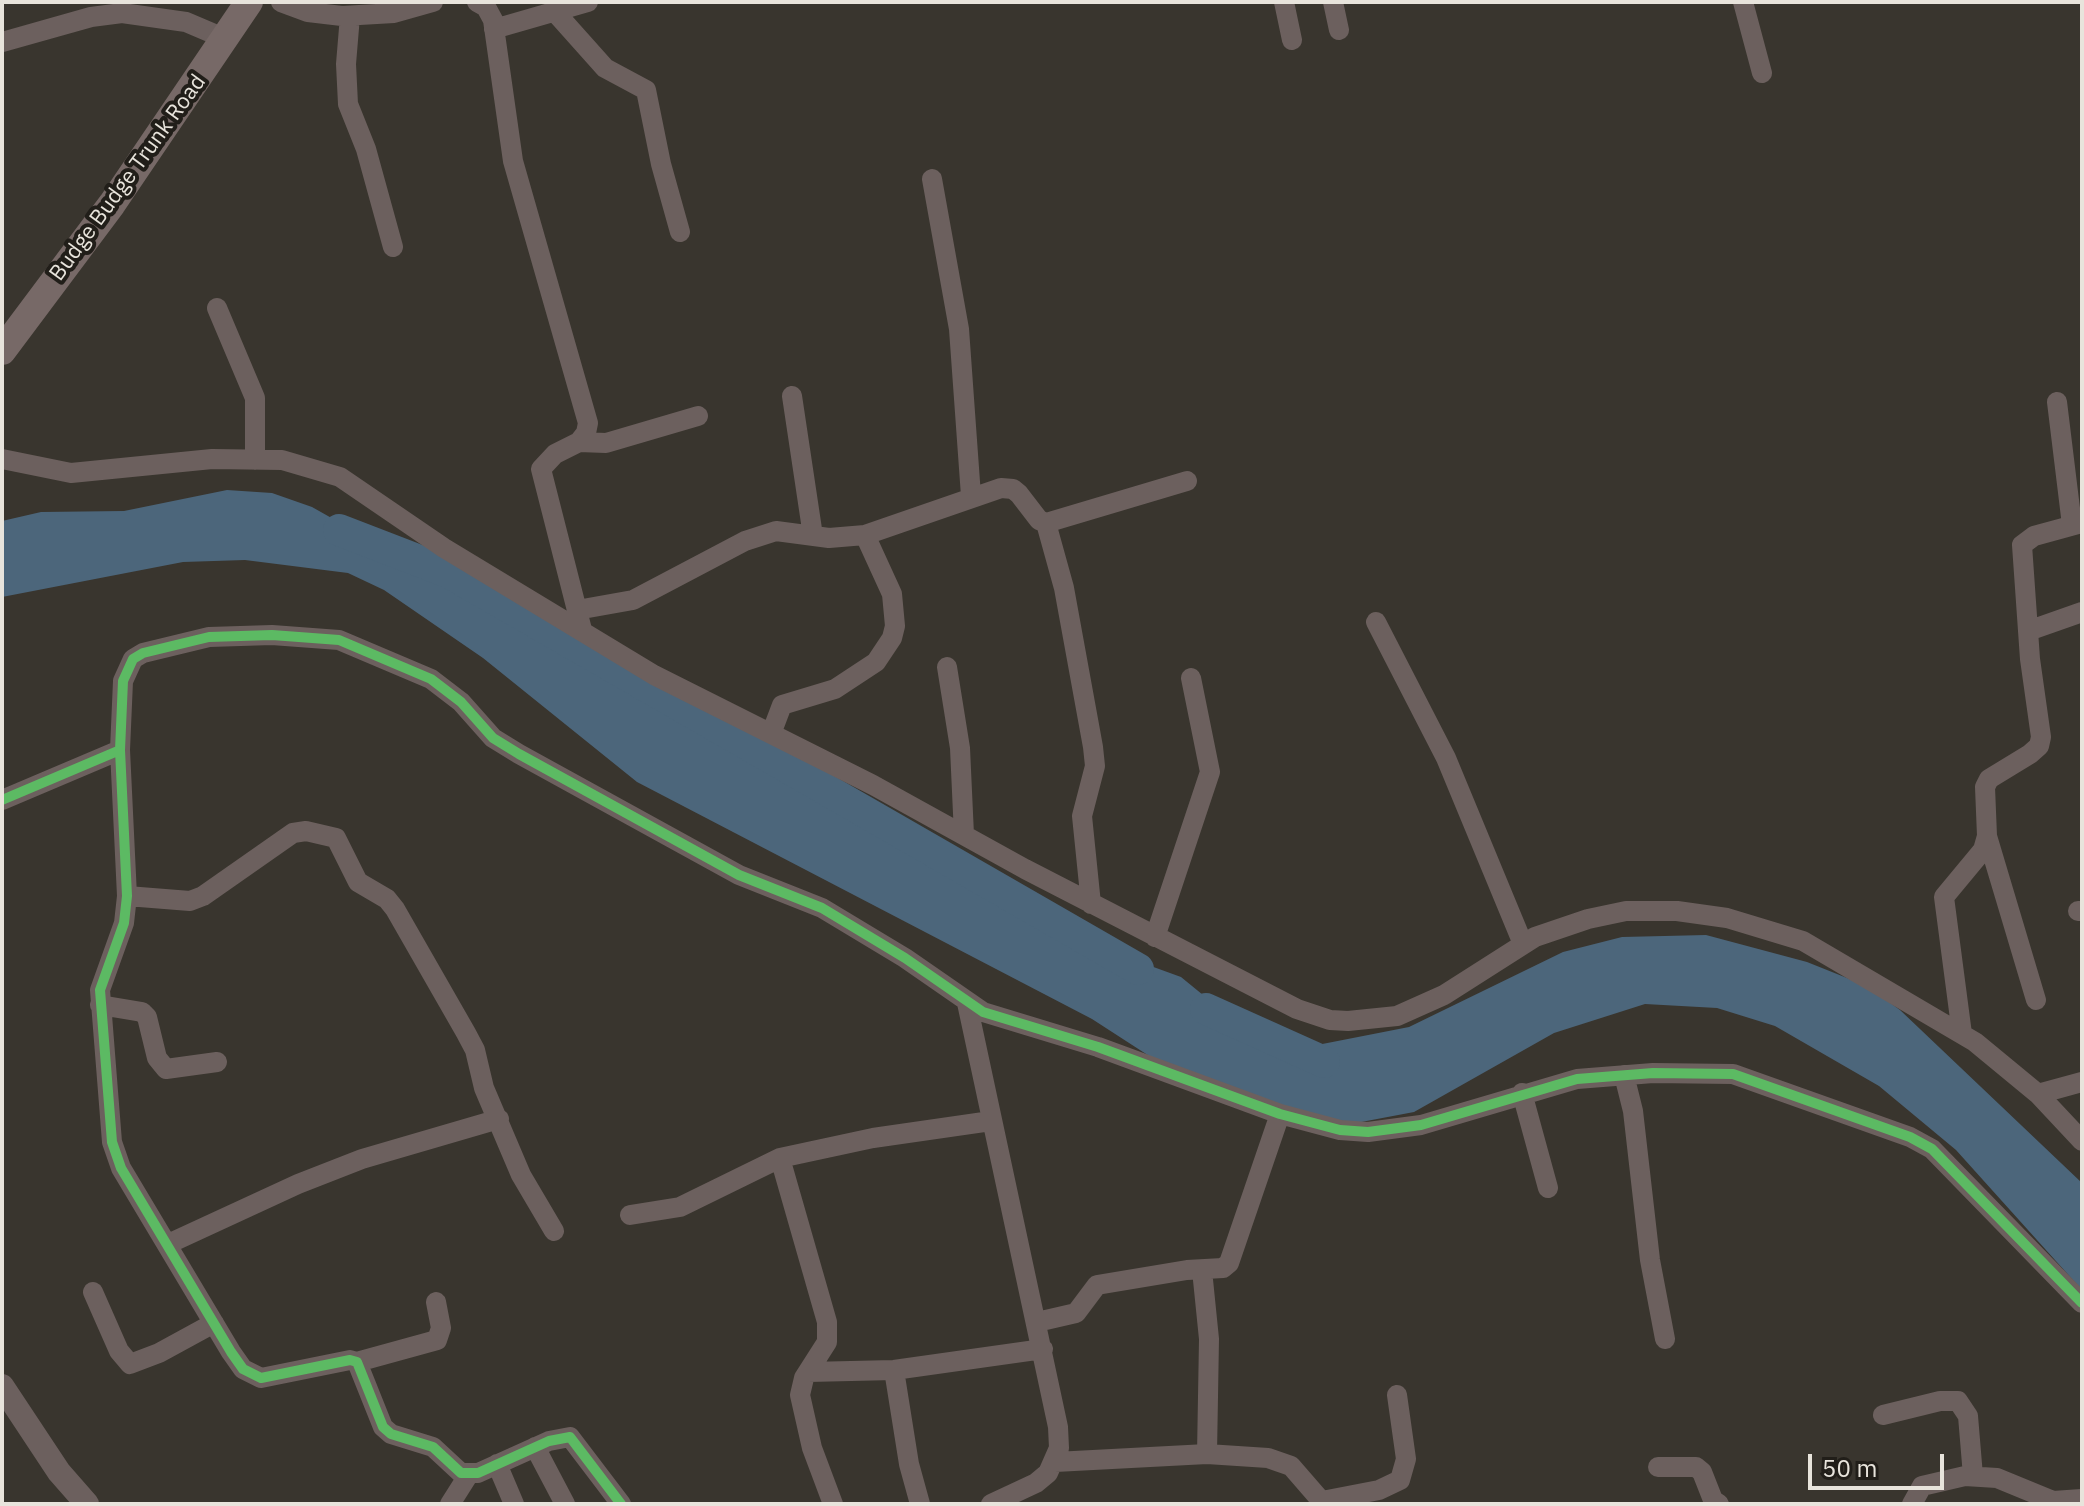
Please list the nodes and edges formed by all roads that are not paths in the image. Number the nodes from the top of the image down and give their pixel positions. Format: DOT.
graph roads {
  1 [pos="249,2"];
  2 [pos="281,2"];
  3 [pos="433,2"];
  4 [pos="477,2"];
  5 [pos="588,2"];
  6 [pos="1284,2"];
  7 [pos="1333,2"];
  8 [pos="1743,2"];
  9 [pos="322,8"];
  10 [pos="555,12"];
  11 [pos="350,16"];
  12 [pos="494,29"];
  13 [pos="1339,30"];
  14 [pos="226,39"];
  15 [pos="1292,40"];
  16 [pos="2,42"];
  17 [pos="1762,73"];
  18 [pos="932,179"];
  19 [pos="680,232"];
  20 [pos="393,247"];
  21 [pos="217,308"];
  22 [pos="6,339"];
  23 [pos="792,396"];
  24 [pos="2057,402"];
  25 [pos="698,416"];
  26 [pos="579,442"];
  27 [pos="2,459"];
  28 [pos="255,460"];
  29 [pos="1187,481"];
  30 [pos="971,496"];
  31 [pos="1046,523"];
  32 [pos="2077,524"];
  33 [pos="865,535"];
  34 [pos="813,536"];
  35 [pos="577,610"];
  36 [pos="2082,612"];
  37 [pos="1376,622"];
  38 [pos="582,630"];
  39 [pos="2028,631"];
  40 [pos="947,667"];
  41 [pos="1191,678"];
  42 [pos="771,734"];
  43 [pos="120,750"];
  44 [pos="2,800"];
  45 [pos="964,835"];
  46 [pos="1987,836"];
  47 [pos="127,896"];
  48 [pos="1091,904"];
  49 [pos="1155,937"];
  50 [pos="1523,944"];
  51 [pos="2036,1000"];
  52 [pos="967,1003"];
  53 [pos="100,1005"];
  54 [pos="1962,1034"];
  55 [pos="217,1062"];
  56 [pos="1624,1075"];
  57 [pos="2082,1082"];
  58 [pos="1522,1093"];
  59 [pos="2038,1094"];
  60 [pos="1280,1114"];
  61 [pos="499,1119"];
  62 [pos="991,1121"];
  63 [pos="2082,1141"];
  64 [pos="780,1158"];
  65 [pos="1548,1188"];
  66 [pos="630,1215"];
  67 [pos="554,1231"];
  68 [pos="168,1244"];
  69 [pos="1202,1270"];
  70 [pos="93,1292"];
  71 [pos="436,1302"];
  72 [pos="2082,1303"];
  73 [pos="1037,1322"];
  74 [pos="214,1323"];
  75 [pos="1665,1339"];
  76 [pos="1043,1349"];
  77 [pos="357,1362"];
  78 [pos="894,1370"];
  79 [pos="808,1372"];
  80 [pos="2,1386"];
  81 [pos="1397,1395"];
  82 [pos="1883,1415"];
  83 [pos="535,1447"];
  84 [pos="1207,1454"];
  85 [pos="1055,1462"];
  86 [pos="497,1464"];
  87 [pos="1658,1467"];
  88 [pos="469,1474"];
  89 [pos="1973,1476"];
  90 [pos="2082,1499"];
  91 [pos="1917,1500"];
  92 [pos="1323,1502"];
  93 [pos="87,1504"];
  94 [pos="450,1504"];
  95 [pos="514,1504"];
  96 [pos="565,1504"];
  97 [pos="621,1504"];
  98 [pos="833,1504"];
  99 [pos="920,1504"];
  100 [pos="991,1504"];
  101 [pos="1719,1504"];
  1 -- 14 [label="main road, Budge Budge Trunk Road"];
  2 -- 9 [label="street"];
  3 -- 11 [label="street"];
  4 -- 12 [label="street"];
  5 -- 10 [label="street"];
  6 -- 15 [label="street"];
  7 -- 13 [label="street"];
  8 -- 17 [label="street"];
  9 -- 11 [label="street"];
  10 -- 12 [label="street"];
  10 -- 19 [label="street"];
  11 -- 20 [label="street"];
  12 -- 26 [label="street"];
  14 -- 16 [label="street"];
  14 -- 22 [label="main road, Budge Budge Trunk Road"];
  18 -- 30 [label="street"];
  21 -- 28 [label="street"];
  23 -- 34 [label="street"];
  24 -- 32 [label="street"];
  25 -- 26 [label="street"];
  26 -- 35 [label="street"];
  27 -- 28 [label="street"];
  28 -- 38 [label="street"];
  29 -- 31 [label="street"];
  30 -- 31 [label="street"];
  30 -- 33 [label="street"];
  31 -- 48 [label="street"];
  32 -- 39 [label="street"];
  33 -- 34 [label="street"];
  33 -- 42 [label="street"];
  34 -- 35 [label="street"];
  35 -- 38 [label="street"];
  36 -- 39 [label="street"];
  37 -- 50 [label="street"];
  38 -- 42 [label="street"];
  39 -- 46 [label="street"];
  40 -- 45 [label="street"];
  41 -- 49 [label="street"];
  42 -- 45 [label="street"];
  43 -- 44 [label="street"];
  43 -- 47 [label="street"];
  43 -- 52 [label="street"];
  45 -- 48 [label="street"];
  46 -- 51 [label="street"];
  46 -- 54 [label="street"];
  47 -- 53 [label="street"];
  47 -- 61 [label="street"];
  48 -- 49 [label="street"];
  49 -- 50 [label="street"];
  50 -- 54 [label="street"];
  52 -- 60 [label="street"];
  52 -- 62 [label="street"];
  53 -- 55 [label="street"];
  53 -- 68 [label="street"];
  54 -- 59 [label="street"];
  56 -- 58 [label="street"];
  56 -- 72 [label="street"];
  56 -- 75 [label="street"];
  57 -- 59 [label="street"];
  58 -- 60 [label="street"];
  58 -- 65 [label="street"];
  59 -- 63 [label="street"];
  60 -- 69 [label="street"];
  61 -- 67 [label="street"];
  61 -- 68 [label="street"];
  62 -- 64 [label="street"];
  62 -- 73 [label="street"];
  64 -- 66 [label="street"];
  64 -- 79 [label="street"];
  68 -- 74 [label="street"];
  69 -- 73 [label="street"];
  69 -- 84 [label="street"];
  70 -- 74 [label="street"];
  71 -- 77 [label="street"];
  73 -- 76 [label="street"];
  74 -- 77 [label="street"];
  76 -- 78 [label="street"];
  76 -- 85 [label="street"];
  77 -- 88 [label="street"];
  78 -- 79 [label="street"];
  78 -- 99 [label="street"];
  79 -- 98 [label="street"];
  80 -- 93 [label="street"];
  81 -- 92 [label="street"];
  82 -- 89 [label="street"];
  83 -- 86 [label="street"];
  83 -- 96 [label="street"];
  83 -- 97 [label="street"];
  84 -- 85 [label="street"];
  84 -- 92 [label="street"];
  85 -- 100 [label="street"];
  86 -- 88 [label="street"];
  86 -- 95 [label="street"];
  87 -- 101 [label="street"];
  88 -- 94 [label="street"];
  89 -- 90 [label="street"];
  89 -- 91 [label="street"];
}
